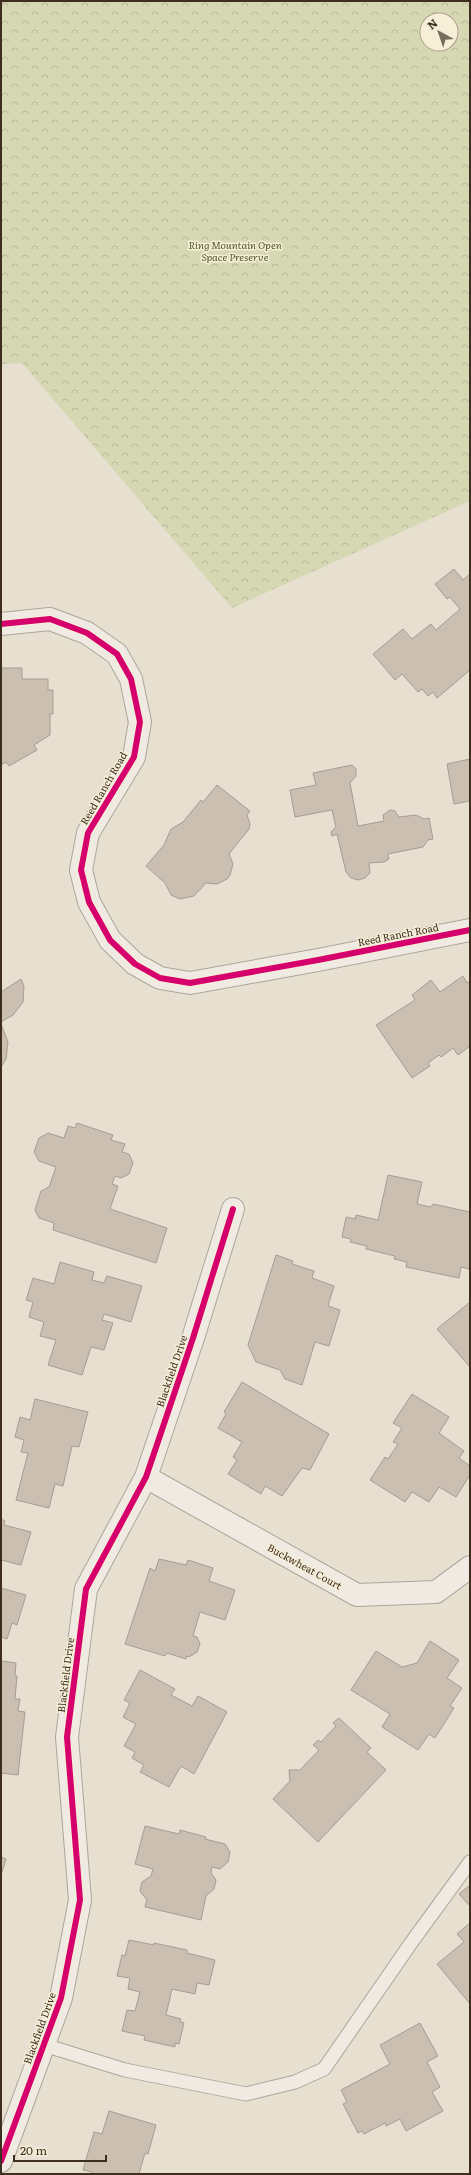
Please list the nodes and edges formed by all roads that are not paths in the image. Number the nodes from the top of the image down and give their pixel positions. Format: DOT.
graph roads {
  1 [pos="1,624"];
  2 [pos="470,930"];
  3 [pos="233,1209"];
  4 [pos="146,1477"];
  5 [pos="470,1567"];
  6 [pos="470,1862"];
  7 [pos="44,2045"];
  8 [pos="1,2161"];
  1 -- 2 [label="street, Reed Ranch Road"];
  3 -- 4 [label="street, Blackfield Drive"];
  4 -- 5 [label="street, Buckwheat Court"];
  4 -- 7 [label="street, Blackfield Drive"];
  6 -- 7 [label="lane"];
  7 -- 8 [label="street, Blackfield Drive"];
}
